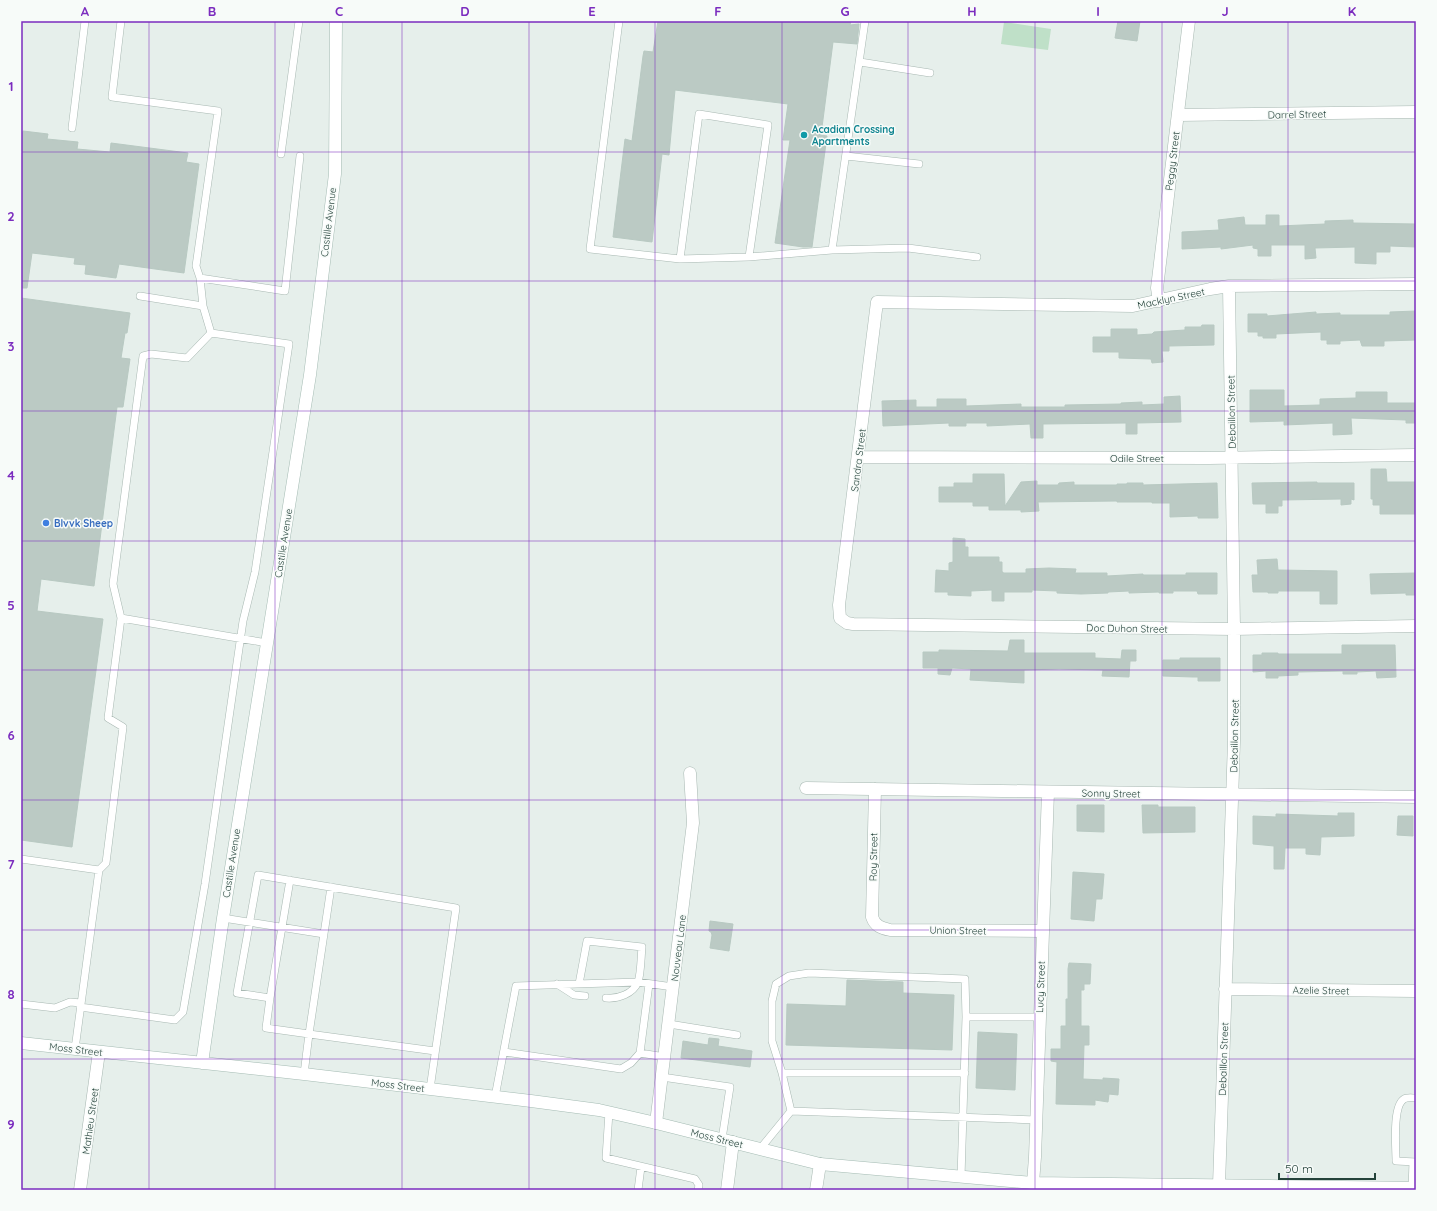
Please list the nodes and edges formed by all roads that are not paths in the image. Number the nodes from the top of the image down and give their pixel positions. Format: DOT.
graph roads {
  1 [pos="85,21"];
  2 [pos="121,21"];
  3 [pos="300,21"];
  4 [pos="336,21"];
  5 [pos="619,21"];
  6 [pos="865,21"];
  7 [pos="1189,21"];
  8 [pos="860,62"];
  9 [pos="930,73"];
  10 [pos="1416,112"];
  11 [pos="1178,115"];
  12 [pos="72,128"];
  13 [pos="281,154"];
  14 [pos="300,156"];
  15 [pos="846,156"];
  16 [pos="919,164"];
  17 [pos="832,250"];
  18 [pos="977,256"];
  19 [pos="749,257"];
  20 [pos="680,259"];
  21 [pos="200,278"];
  22 [pos="1416,284"];
  23 [pos="1229,286"];
  24 [pos="140,296"];
  25 [pos="1159,301"];
  26 [pos="877,302"];
  27 [pos="203,306"];
  28 [pos="211,333"];
  29 [pos="1416,455"];
  30 [pos="858,457"];
  31 [pos="1232,457"];
  32 [pos="121,618"];
  33 [pos="840,618"];
  34 [pos="1416,626"];
  35 [pos="1234,629"];
  36 [pos="240,639"];
  37 [pos="267,643"];
  38 [pos="690,773"];
  39 [pos="806,788"];
  40 [pos="875,789"];
  41 [pos="1048,792"];
  42 [pos="1232,794"];
  43 [pos="1416,797"];
  44 [pos="21,859"];
  45 [pos="99,870"];
  46 [pos="290,880"];
  47 [pos="331,887"];
  48 [pos="223,918"];
  49 [pos="249,923"];
  50 [pos="876,924"];
  51 [pos="282,928"];
  52 [pos="1042,931"];
  53 [pos="324,934"];
  54 [pos="638,982"];
  55 [pos="557,984"];
  56 [pos="579,984"];
  57 [pos="649,984"];
  58 [pos="673,987"];
  59 [pos="1225,989"];
  60 [pos="1416,991"];
  61 [pos="585,996"];
  62 [pos="270,998"];
  63 [pos="606,998"];
  64 [pos="21,1004"];
  65 [pos="81,1005"];
  66 [pos="966,1017"];
  67 [pos="1040,1017"];
  68 [pos="669,1024"];
  69 [pos="309,1034"];
  70 [pos="737,1035"];
  71 [pos="21,1043"];
  72 [pos="75,1049"];
  73 [pos="435,1051"];
  74 [pos="99,1052"];
  75 [pos="504,1052"];
  76 [pos="640,1053"];
  77 [pos="664,1057"];
  78 [pos="202,1063"];
  79 [pos="782,1073"];
  80 [pos="964,1073"];
  81 [pos="304,1074"];
  82 [pos="662,1077"];
  83 [pos="430,1089"];
  84 [pos="495,1097"];
  85 [pos="1416,1098"];
  86 [pos="791,1111"];
  87 [pos="609,1112"];
  88 [pos="963,1117"];
  89 [pos="1036,1120"];
  90 [pos="656,1123"];
  91 [pos="727,1140"];
  92 [pos="760,1149"];
  93 [pos="1414,1162"];
  94 [pos="820,1164"];
  95 [pos="641,1167"];
  96 [pos="961,1177"];
  97 [pos="1033,1183"];
  98 [pos="1219,1185"];
  99 [pos="1132,1187"];
  100 [pos="1414,1188"];
  101 [pos="80,1190"];
  102 [pos="638,1190"];
  103 [pos="698,1190"];
  104 [pos="727,1190"];
  105 [pos="816,1190"];
  1 -- 12 [label="lane"];
  2 -- 21 [label="lane"];
  3 -- 13 [label="lane"];
  4 -- 37 [label="street, Castille Avenue"];
  5 -- 20 [label="lane"];
  6 -- 8 [label="lane"];
  7 -- 11 [label="street, Peggy Street"];
  8 -- 9 [label="lane"];
  8 -- 15 [label="lane"];
  10 -- 11 [label="street, Darrel Street"];
  11 -- 25 [label="street, Peggy Street"];
  14 -- 21 [label="lane"];
  15 -- 16 [label="lane"];
  15 -- 17 [label="lane"];
  17 -- 18 [label="lane"];
  17 -- 19 [label="lane"];
  19 -- 20 [label="lane"];
  19 -- 20 [label="lane"];
  21 -- 27 [label="lane"];
  22 -- 23 [label="street, Macklyn Street"];
  23 -- 25 [label="street, Macklyn Street"];
  23 -- 31 [label="street, Debaillon Street"];
  24 -- 27 [label="lane"];
  25 -- 26 [label="street, Macklyn Street"];
  26 -- 30 [label="street, Sandra Street"];
  27 -- 28 [label="lane"];
  28 -- 32 [label="lane"];
  28 -- 36 [label="lane"];
  29 -- 31 [label="street, Odile Street"];
  30 -- 31 [label="street, Odile Street"];
  30 -- 33 [label="street, Sandra Street"];
  31 -- 35 [label="street, Debaillon Street"];
  32 -- 36 [label="lane"];
  32 -- 45 [label="lane"];
  33 -- 35 [label="street, Doc Duhon Street"];
  34 -- 35 [label="street, Doc Duhon Street"];
  35 -- 42 [label="street, Debaillon Street"];
  36 -- 37 [label="lane"];
  36 -- 65 [label="lane"];
  37 -- 48 [label="street, Castille Avenue"];
  38 -- 58 [label="street, Nouveau Lane"];
  39 -- 40 [label="street, Sonny Street"];
  40 -- 41 [label="street, Sonny Street"];
  40 -- 50 [label="street, Roy Street"];
  41 -- 42 [label="street, Sonny Street"];
  41 -- 52 [label="street, Lucy Street"];
  42 -- 43 [label="street, Sonny Street"];
  42 -- 59 [label="street, Debaillon Street"];
  44 -- 45 [label="lane"];
  45 -- 65 [label="lane"];
  46 -- 47 [label="lane"];
  46 -- 49 [label="lane"];
  46 -- 51 [label="lane"];
  47 -- 53 [label="lane"];
  47 -- 73 [label="lane"];
  48 -- 49 [label="lane"];
  48 -- 78 [label="street, Castille Avenue"];
  49 -- 51 [label="lane"];
  49 -- 62 [label="lane"];
  50 -- 52 [label="street, Union Street"];
  51 -- 53 [label="lane"];
  51 -- 62 [label="lane"];
  52 -- 67 [label="street, Lucy Street"];
  53 -- 69 [label="lane"];
  54 -- 56 [label="lane"];
  54 -- 56 [label="lane"];
  54 -- 57 [label="lane"];
  54 -- 63 [label="lane"];
  55 -- 56 [label="lane"];
  55 -- 61 [label="lane"];
  55 -- 75 [label="lane"];
  57 -- 58 [label="lane"];
  57 -- 76 [label="lane"];
  58 -- 68 [label="street, Nouveau Lane"];
  59 -- 60 [label="street, Azelie Street"];
  59 -- 98 [label="street, Debaillon Street"];
  62 -- 69 [label="lane"];
  64 -- 65 [label="lane"];
  65 -- 72 [label="lane"];
  66 -- 67 [label="lane"];
  66 -- 79 [label="lane"];
  66 -- 80 [label="lane"];
  67 -- 89 [label="street, Lucy Street"];
  68 -- 70 [label="lane"];
  68 -- 77 [label="street, Nouveau Lane"];
  69 -- 73 [label="lane"];
  69 -- 81 [label="lane"];
  71 -- 72 [label="street, Moss Street"];
  72 -- 74 [label="street, Moss Street"];
  73 -- 83 [label="lane"];
  74 -- 78 [label="street, Moss Street"];
  74 -- 101 [label="street, Mathieu Street"];
  75 -- 76 [label="lane"];
  75 -- 84 [label="lane"];
  76 -- 77 [label="lane"];
  77 -- 82 [label="street, Nouveau Lane"];
  78 -- 81 [label="street, Moss Street"];
  79 -- 80 [label="lane"];
  79 -- 86 [label="lane"];
  80 -- 88 [label="lane"];
  81 -- 83 [label="street, Moss Street"];
  82 -- 90 [label="street, Nouveau Lane"];
  82 -- 91 [label="lane"];
  83 -- 84 [label="street, Moss Street"];
  84 -- 87 [label="street, Moss Street"];
  85 -- 93 [label="lane"];
  86 -- 88 [label="lane"];
  86 -- 92 [label="lane"];
  87 -- 90 [label="street, Moss Street"];
  87 -- 95 [label="lane"];
  88 -- 89 [label="lane"];
  88 -- 96 [label="lane"];
  89 -- 97 [label="street, Lucy Street"];
  90 -- 91 [label="street, Moss Street"];
  91 -- 92 [label="street, Moss Street"];
  91 -- 104 [label="street"];
  92 -- 94 [label="street, Moss Street"];
  93 -- 100 [label="lane"];
  94 -- 96 [label="street, Moss Street"];
  94 -- 105 [label="street"];
  95 -- 102 [label="lane"];
  95 -- 103 [label="lane"];
  96 -- 97 [label="street, Moss Street"];
  97 -- 99 [label="street, Moss Street"];
  98 -- 99 [label="street, Moss Street"];
  98 -- 100 [label="street, Moss Street"];
}
